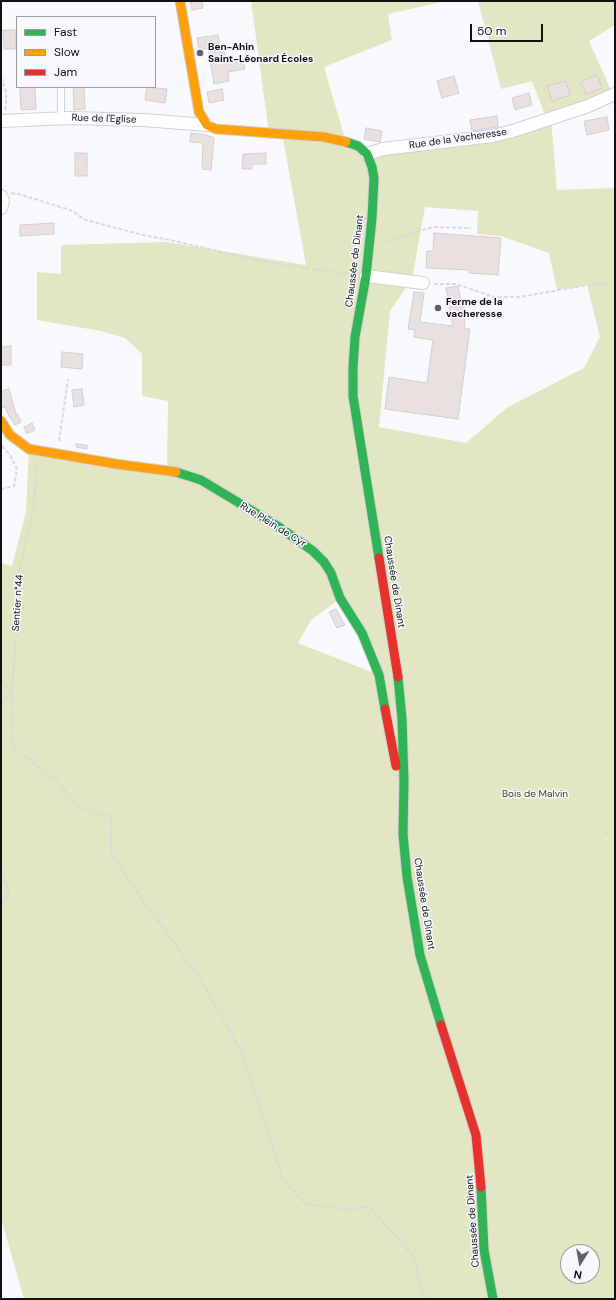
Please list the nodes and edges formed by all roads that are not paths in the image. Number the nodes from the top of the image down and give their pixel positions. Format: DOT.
graph roads {
  1 [pos="180,1"];
  2 [pos="61,88"];
  3 [pos="615,94"];
  4 [pos="2,117"];
  5 [pos="61,118"];
  6 [pos="207,125"];
  7 [pos="367,154"];
  8 [pos="5,194"];
  9 [pos="1,208"];
  10 [pos="366,276"];
  11 [pos="423,283"];
  12 [pos="1,421"];
  13 [pos="404,782"];
  14 [pos="493,1299"];
  1 -- 6 [label="main road"];
  2 -- 5 [label="lane"];
  3 -- 7 [label="street, Rue de la Vacheresse"];
  4 -- 5 [label="street, Rue de l'Eglise"];
  5 -- 6 [label="street, Rue de l'Eglise"];
  6 -- 7 [label="main road"];
  7 -- 10 [label="main road, Chaussée de Dinant"];
  8 -- 9 [label="street"];
  10 -- 11 [label="street"];
  10 -- 13 [label="main road, Chaussée de Dinant"];
  12 -- 13 [label="main road, Rue Plein de Cyr"];
  13 -- 14 [label="main road, Chaussée de Dinant"];
}
